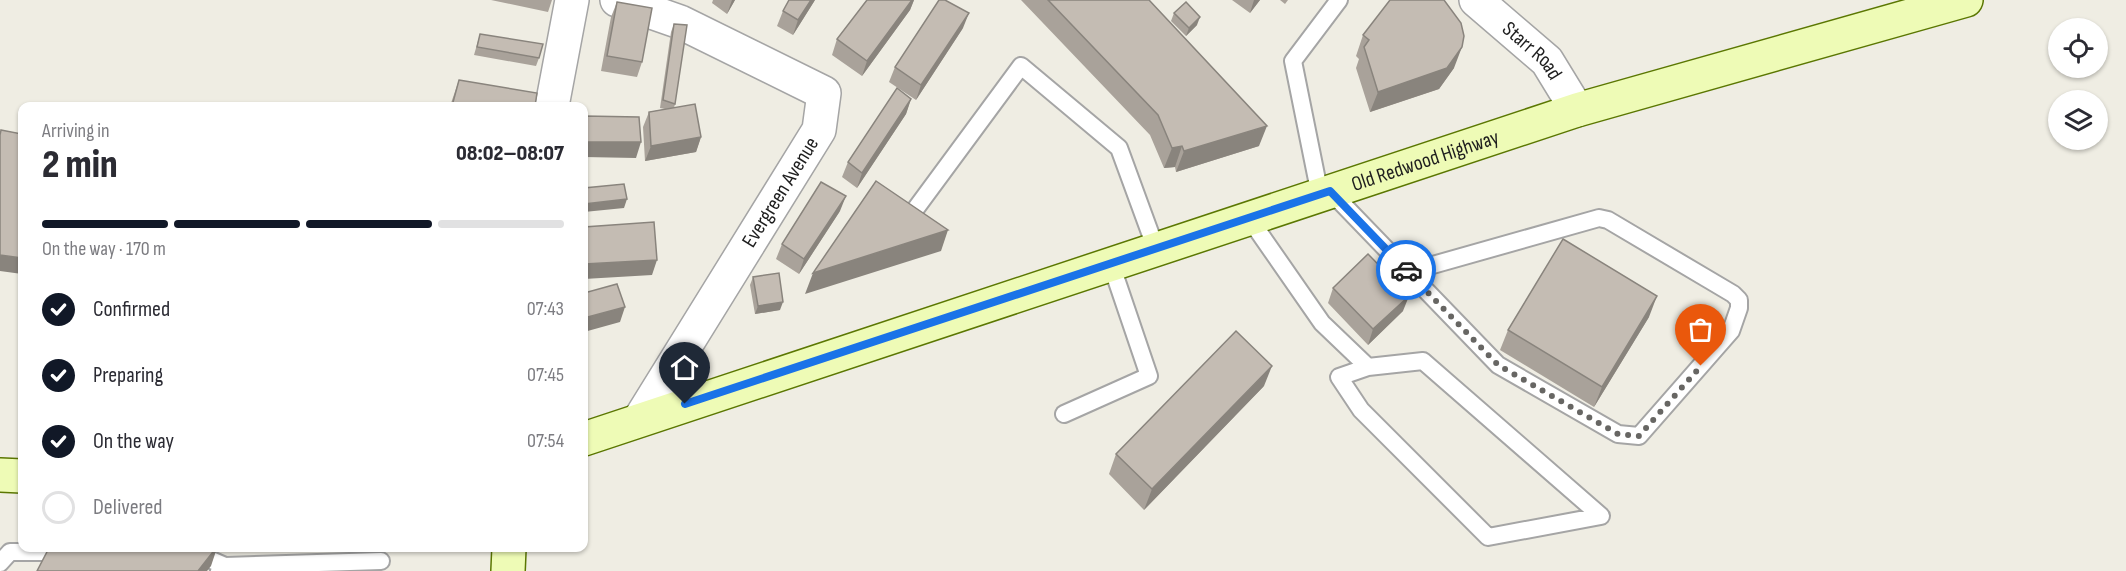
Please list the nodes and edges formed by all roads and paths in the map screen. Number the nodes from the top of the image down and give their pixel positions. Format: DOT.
graph roads {
  1 [pos="572,0"];
  2 [pos="617,0"];
  3 [pos="1339,0"];
  4 [pos="1476,0"];
  5 [pos="1966,0"];
  6 [pos="553,102"];
  7 [pos="1577,110"];
  8 [pos="1325,193"];
  9 [pos="914,211"];
  10 [pos="1249,219"];
  11 [pos="1156,249"];
  12 [pos="1111,264"];
  13 [pos="1408,272"];
  14 [pos="1368,367"];
  15 [pos="1064,414"];
  16 [pos="640,419"];
  17 [pos="588,438"];
  18 [pos="0,475"];
  19 [pos="18,476"];
  20 [pos="79,552"];
  21 [pos="172,552"];
  22 [pos="509,552"];
  23 [pos="340,555"];
  24 [pos="381,561"];
  25 [pos="0,563"];
  26 [pos="222,569"];
  27 [pos="508,571"];
  1 -- 6 [label="street"];
  2 -- 16 [label="street, Evergreen Avenue"];
  3 -- 8 [label="lane"];
  4 -- 7 [label="street, Starr Road"];
  5 -- 7 [label="main road, Old Redwood Highway"];
  7 -- 8 [label="main road, Old Redwood Highway"];
  8 -- 10 [label="main road, Old Redwood Highway"];
  8 -- 13 [label="lane"];
  9 -- 11 [label="lane"];
  10 -- 11 [label="main road, Old Redwood Highway"];
  10 -- 14 [label="lane"];
  11 -- 12 [label="main road, Old Redwood Highway"];
  12 -- 15 [label="lane"];
  12 -- 16 [label="main road, Old Redwood Highway"];
  13 -- 13 [label="lane"];
  14 -- 14 [label="lane"];
  16 -- 17 [label="main road, Old Redwood Highway"];
  18 -- 19 [label="main road"];
  20 -- 25 [label="lane"];
  21 -- 26 [label="lane"];
  22 -- 27 [label="main road"];
  23 -- 24 [label="lane"];
  23 -- 26 [label="lane"];
}
